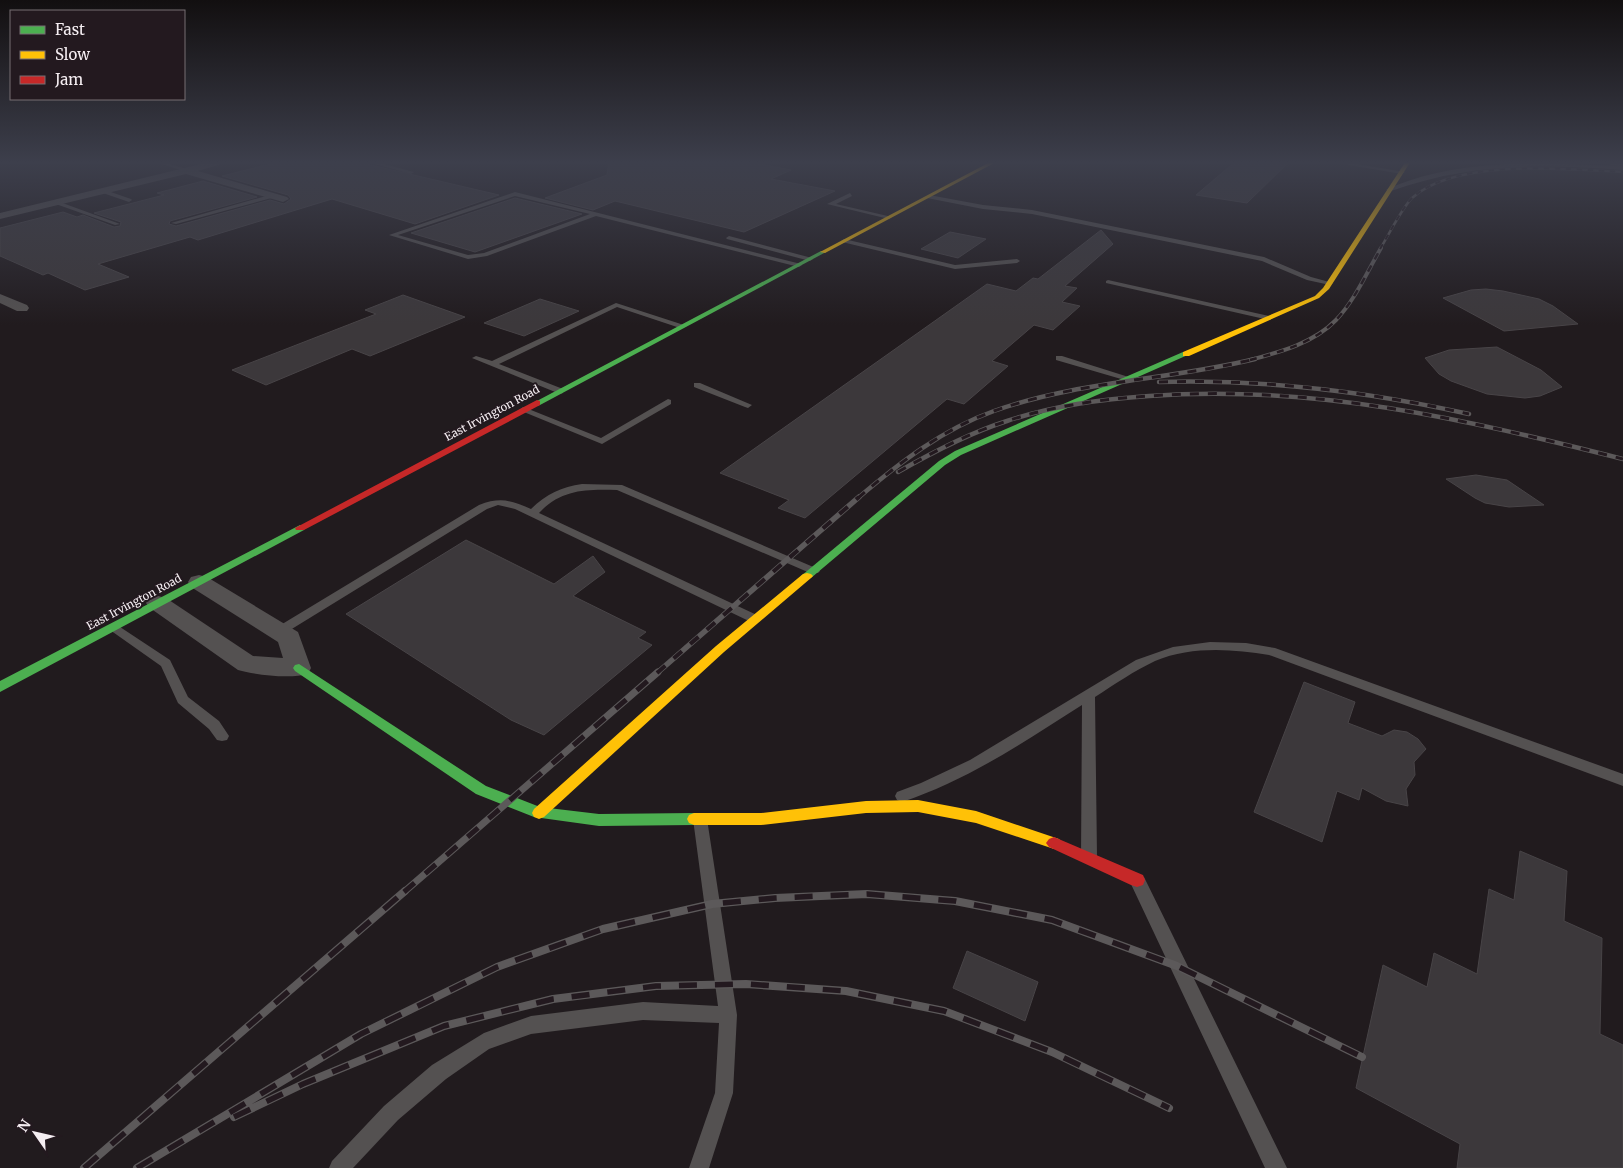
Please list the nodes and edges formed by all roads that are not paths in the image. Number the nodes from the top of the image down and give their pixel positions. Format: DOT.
graph roads {
  1 [pos="93,216"];
  2 [pos="204,216"];
  3 [pos="450,216"];
  4 [pos="592,216"];
  5 [pos="602,216"];
  6 [pos="882,216"];
  7 [pos="892,216"];
  8 [pos="1050,216"];
  9 [pos="1373,216"];
  10 [pos="889,217"];
  11 [pos="174,223"];
  12 [pos="117,224"];
  13 [pos="729,238"];
  14 [pos="844,241"];
  15 [pos="810,259"];
  16 [pos="1017,261"];
  17 [pos="799,265"];
  18 [pos="1108,282"];
  19 [pos="1330,283"];
  20 [pos="0,298"];
  21 [pos="22,308"];
  22 [pos="1269,318"];
  23 [pos="683,326"];
  24 [pos="476,358"];
  25 [pos="1058,358"];
  26 [pos="493,364"];
  27 [pos="1131,378"];
  28 [pos="697,385"];
  29 [pos="560,391"];
  30 [pos="668,402"];
  31 [pos="748,405"];
  32 [pos="523,410"];
  33 [pos="532,514"];
  34 [pos="814,571"];
  35 [pos="199,582"];
  36 [pos="158,603"];
  37 [pos="755,619"];
  38 [pos="114,627"];
  39 [pos="278,632"];
  40 [pos="299,668"];
  41 [pos="0,687"];
  42 [pos="1089,695"];
  43 [pos="222,736"];
  44 [pos="1623,780"];
  45 [pos="866,807"];
  46 [pos="539,813"];
  47 [pos="700,819"];
  48 [pos="1089,859"];
  49 [pos="1137,880"];
  50 [pos="728,1015"];
  51 [pos="339,1168"];
  52 [pos="698,1168"];
  53 [pos="1277,1168"];
  1 -- 12 [label="lane"];
  2 -- 11 [label="lane"];
  3 -- 4 [label="lane"];
  5 -- 17 [label="lane"];
  6 -- 10 [label="lane"];
  7 -- 10 [label="street, East Irvington Road"];
  8 -- 19 [label="lane"];
  9 -- 19 [label="street"];
  10 -- 14 [label="street, East Irvington Road"];
  13 -- 15 [label="lane"];
  14 -- 15 [label="street, East Irvington Road"];
  14 -- 16 [label="lane"];
  15 -- 17 [label="street, East Irvington Road"];
  17 -- 23 [label="street, East Irvington Road"];
  18 -- 22 [label="lane"];
  19 -- 22 [label="street"];
  20 -- 21 [label="street"];
  22 -- 27 [label="street"];
  23 -- 26 [label="lane"];
  23 -- 29 [label="street, East Irvington Road"];
  24 -- 26 [label="lane"];
  25 -- 27 [label="lane"];
  26 -- 29 [label="lane"];
  27 -- 34 [label="street"];
  28 -- 31 [label="lane"];
  29 -- 32 [label="street, East Irvington Road"];
  30 -- 32 [label="lane"];
  32 -- 35 [label="street, East Irvington Road"];
  33 -- 34 [label="lane"];
  33 -- 37 [label="lane"];
  33 -- 39 [label="lane"];
  34 -- 37 [label="street"];
  35 -- 36 [label="street, East Irvington Road"];
  35 -- 39 [label="street"];
  36 -- 38 [label="street, East Irvington Road"];
  36 -- 40 [label="street"];
  37 -- 46 [label="street"];
  38 -- 41 [label="street, East Irvington Road"];
  38 -- 43 [label="lane"];
  39 -- 40 [label="street"];
  40 -- 46 [label="street"];
  42 -- 44 [label="lane"];
  42 -- 45 [label="lane"];
  42 -- 48 [label="lane"];
  45 -- 47 [label="street"];
  45 -- 48 [label="street"];
  46 -- 47 [label="street"];
  47 -- 50 [label="lane"];
  48 -- 49 [label="street"];
  49 -- 53 [label="lane"];
  50 -- 51 [label="lane"];
  50 -- 52 [label="lane"];
}
